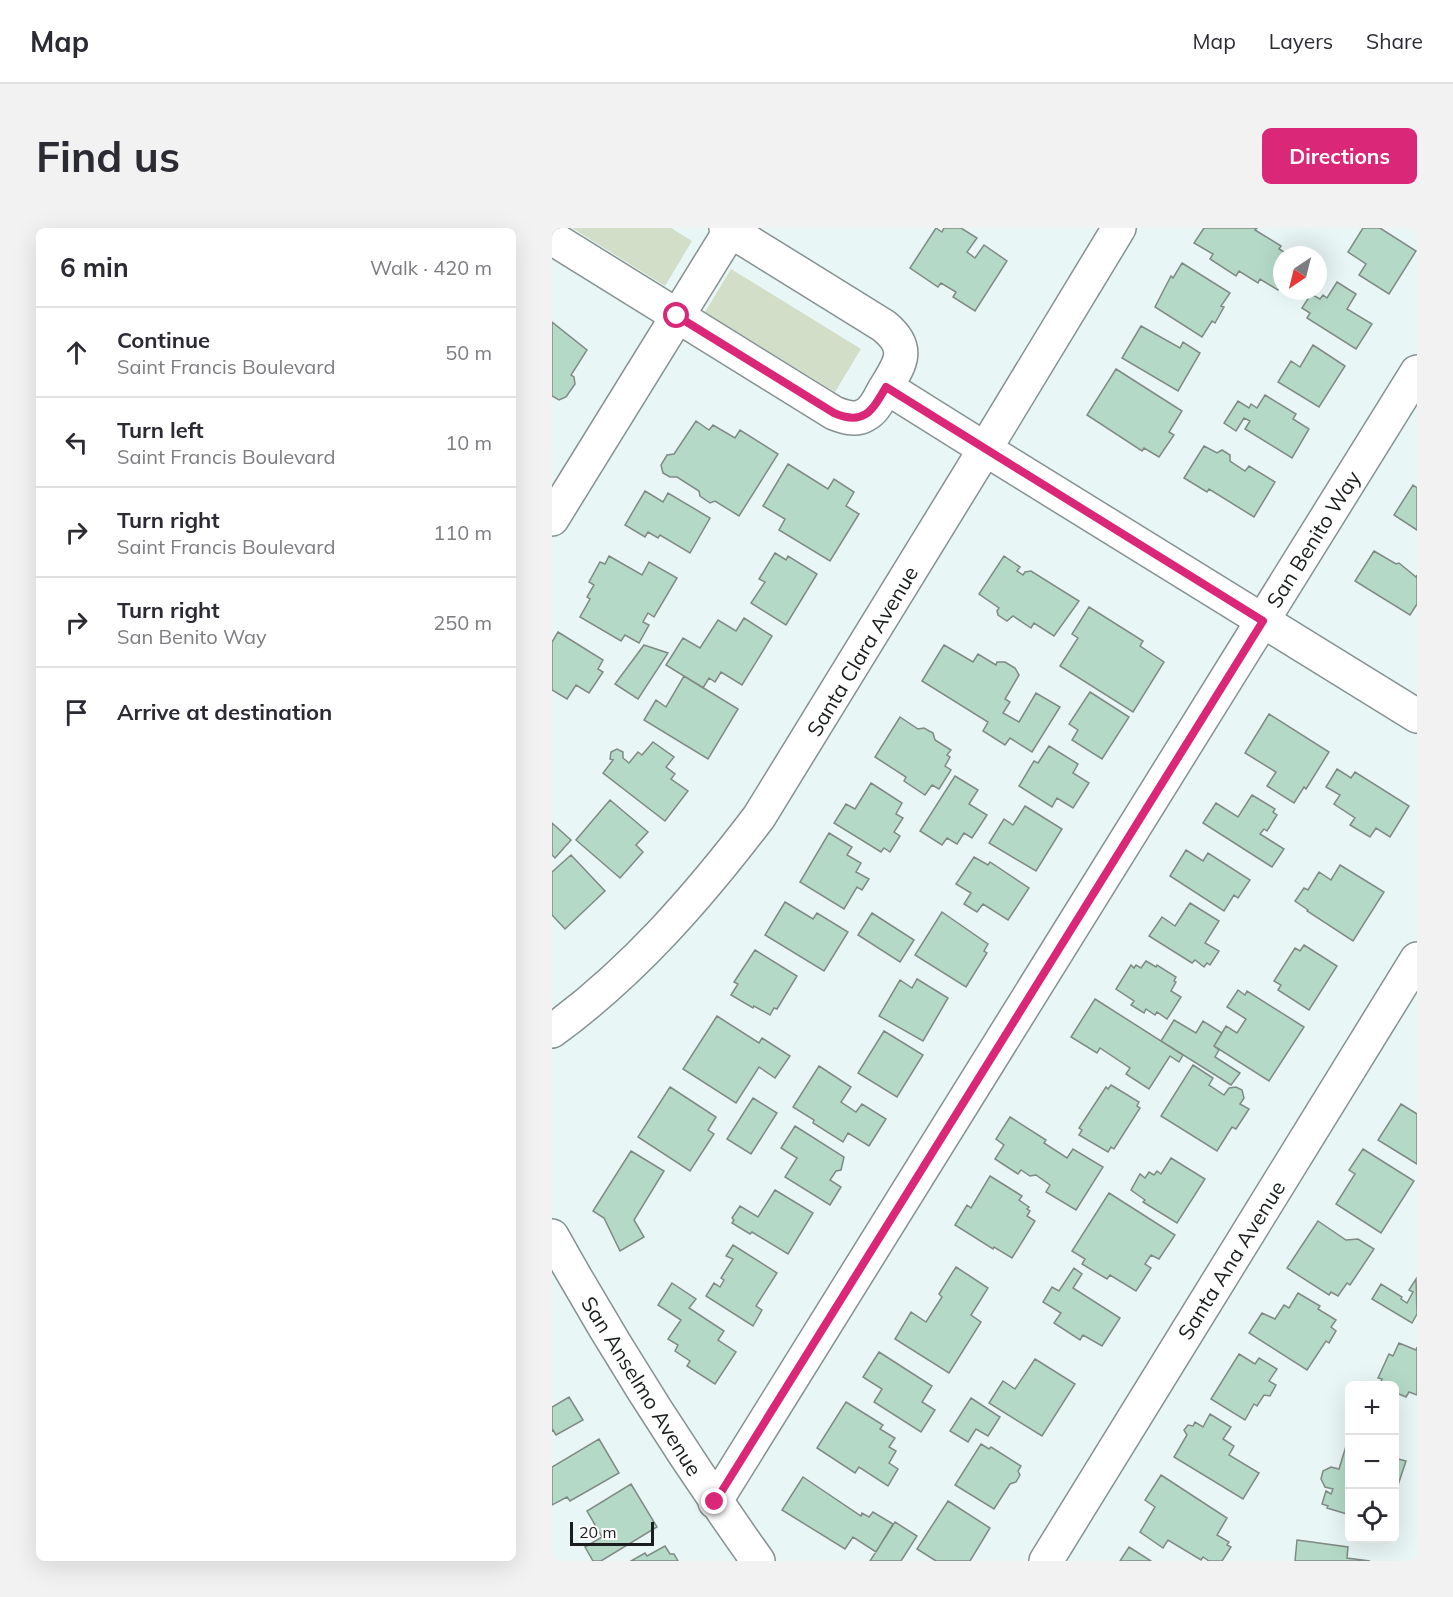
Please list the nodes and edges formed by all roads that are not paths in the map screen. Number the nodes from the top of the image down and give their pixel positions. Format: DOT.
graph roads {
  1 [pos="1119,228"];
  2 [pos="729,229"];
  3 [pos="552,238"];
  4 [pos="677,316"];
  5 [pos="1417,372"];
  6 [pos="886,387"];
  7 [pos="985,449"];
  8 [pos="552,519"];
  9 [pos="1263,621"];
  10 [pos="1417,716"];
  11 [pos="1417,959"];
  12 [pos="552,1031"];
  13 [pos="552,1236"];
  14 [pos="715,1502"];
  15 [pos="758,1561"];
  16 [pos="1046,1561"];
  1 -- 7 [label="street, Santa Clara Avenue"];
  2 -- 4 [label="street"];
  2 -- 6 [label="street"];
  3 -- 4 [label="street"];
  4 -- 6 [label="street"];
  4 -- 8 [label="street"];
  5 -- 9 [label="street, San Benito Way"];
  6 -- 7 [label="street"];
  7 -- 9 [label="street"];
  7 -- 12 [label="street, Santa Clara Avenue"];
  9 -- 10 [label="street"];
  9 -- 14 [label="street, San Benito Way"];
  11 -- 16 [label="street, Santa Ana Avenue"];
  13 -- 14 [label="street, San Anselmo Avenue"];
  14 -- 15 [label="street, San Anselmo Avenue"];
}
